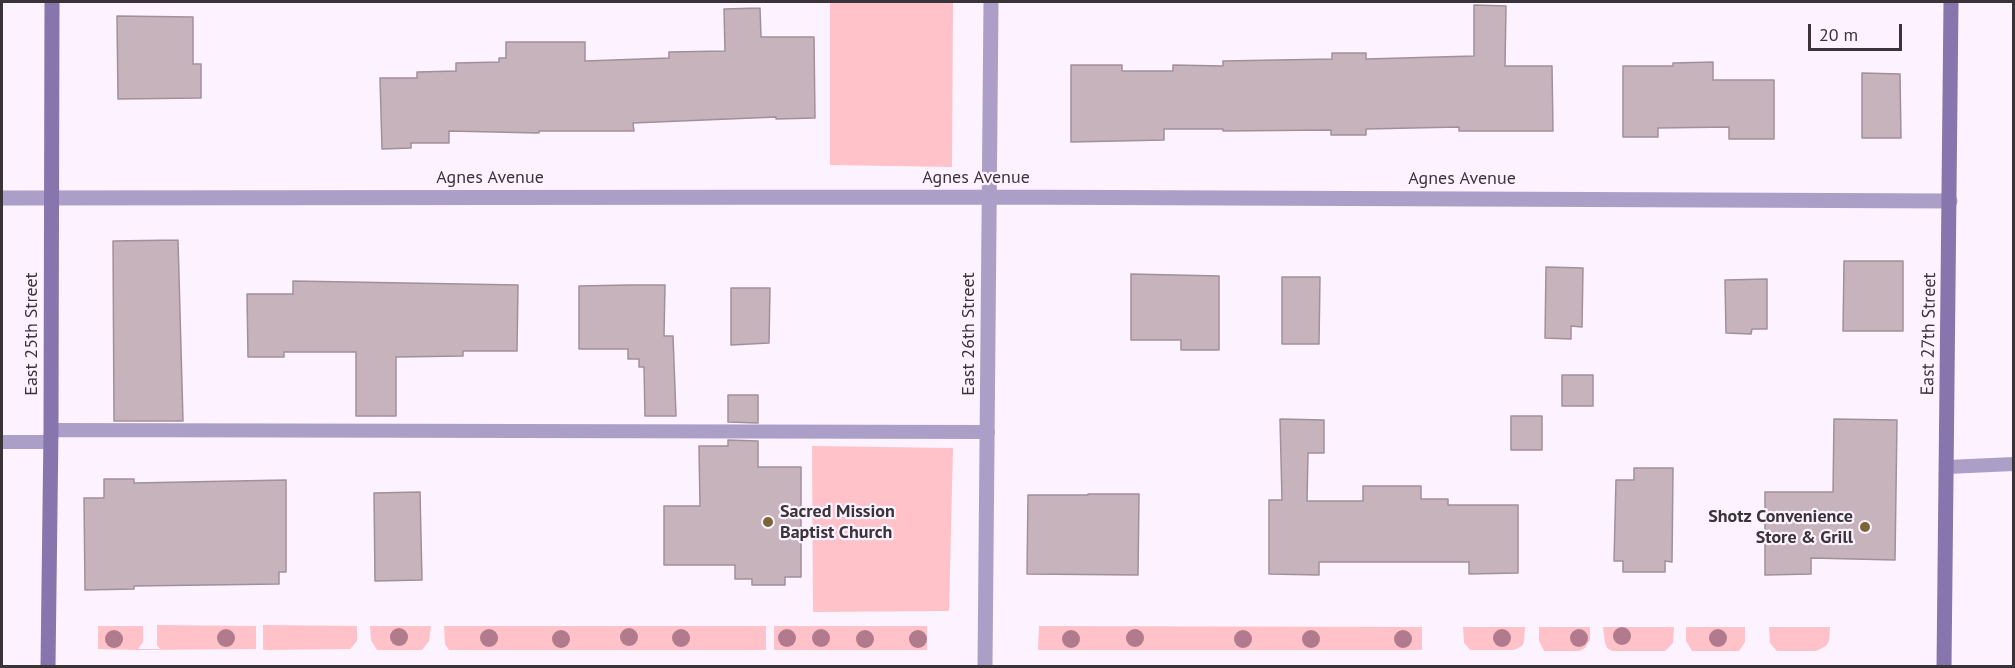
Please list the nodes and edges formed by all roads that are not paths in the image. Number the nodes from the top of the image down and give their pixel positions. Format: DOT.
graph roads {
  1 [pos="52,2"];
  2 [pos="991,2"];
  3 [pos="1951,2"];
  4 [pos="51,197"];
  5 [pos="989,197"];
  6 [pos="2,198"];
  7 [pos="1950,201"];
  8 [pos="988,432"];
  9 [pos="51,436"];
  10 [pos="2,442"];
  11 [pos="2013,464"];
  12 [pos="1947,467"];
  13 [pos="48,666"];
  14 [pos="985,666"];
  15 [pos="1944,666"];
  1 -- 4 [label="main road, East 25th Street"];
  2 -- 5 [label="street, East 26th Street"];
  3 -- 7 [label="main road, East 27th Street"];
  4 -- 5 [label="street, Agnes Avenue"];
  4 -- 6 [label="street, Agnes Avenue"];
  4 -- 9 [label="main road, East 25th Street"];
  5 -- 7 [label="street, Agnes Avenue"];
  5 -- 8 [label="street, East 26th Street"];
  7 -- 12 [label="main road, East 27th Street"];
  8 -- 9 [label="lane"];
  8 -- 14 [label="street, East 26th Street"];
  9 -- 10 [label="lane"];
  9 -- 13 [label="main road, East 25th Street"];
  11 -- 12 [label="lane"];
  12 -- 15 [label="main road, East 27th Street"];
}
